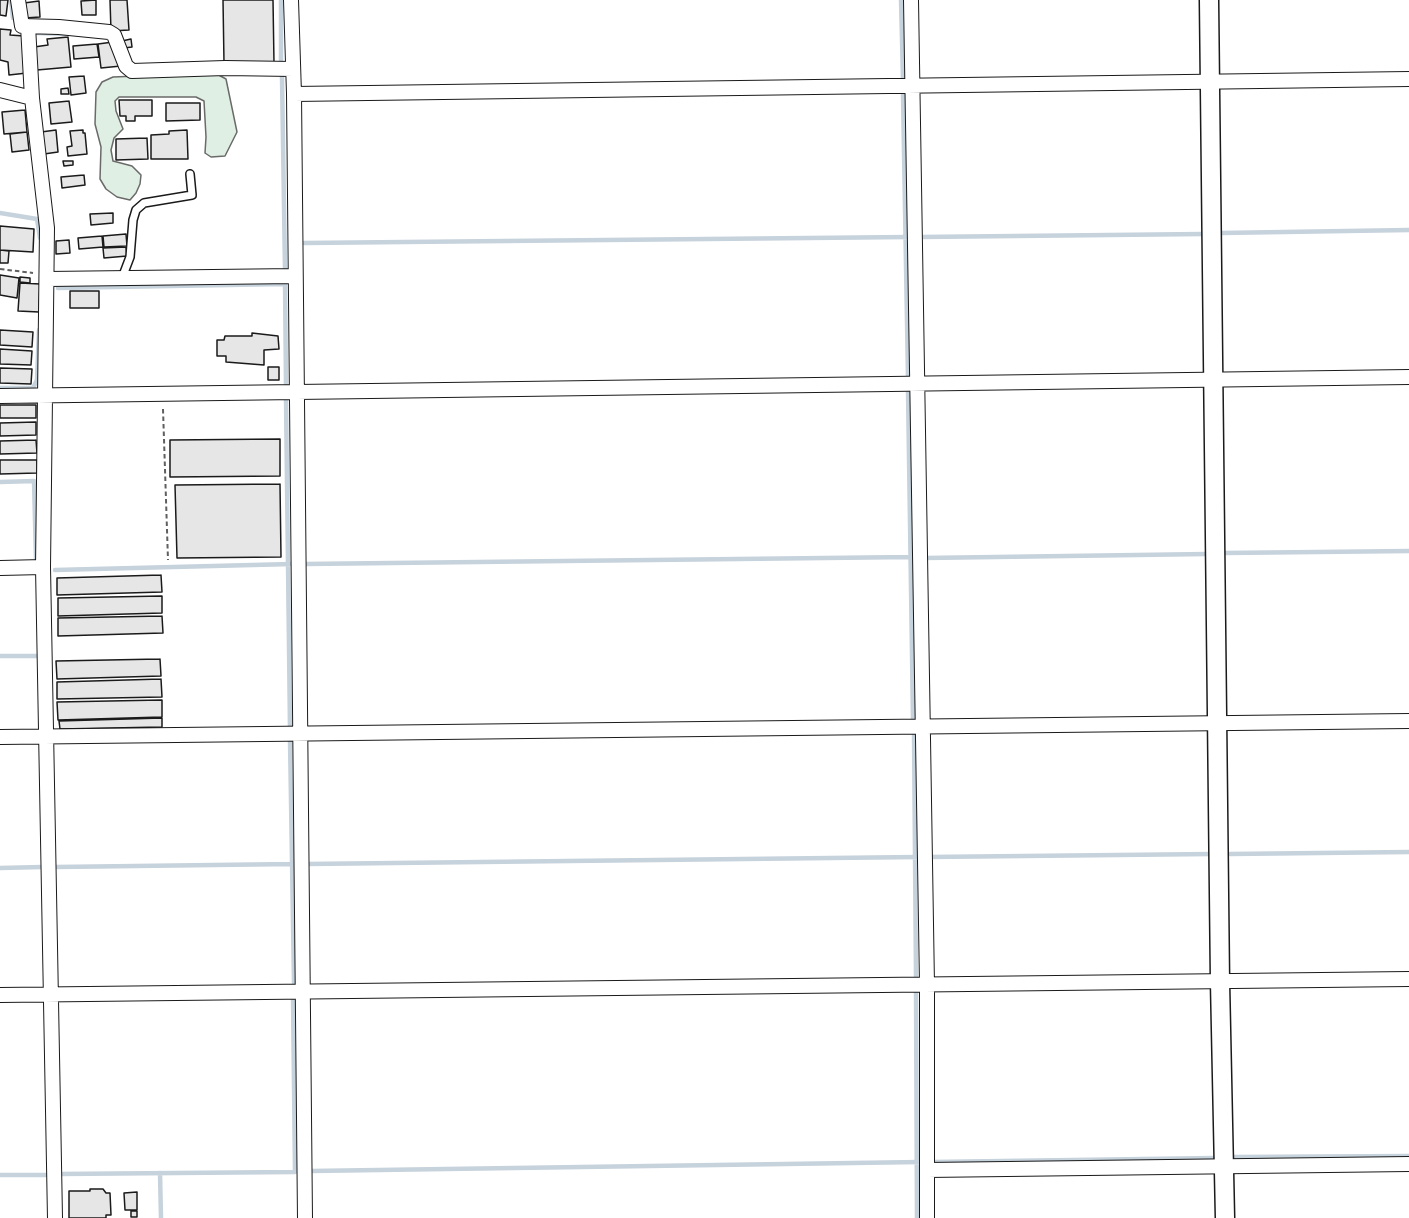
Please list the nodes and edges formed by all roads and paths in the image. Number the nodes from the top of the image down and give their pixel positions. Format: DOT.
graph roads {
  1 [pos="18,0"];
  2 [pos="291,0"];
  3 [pos="911,0"];
  4 [pos="1209,0"];
  5 [pos="28,26"];
  6 [pos="293,69"];
  7 [pos="1409,79"];
  8 [pos="1211,82"];
  9 [pos="912,87"];
  10 [pos="0,90"];
  11 [pos="294,94"];
  12 [pos="32,98"];
  13 [pos="190,174"];
  14 [pos="0,269"];
  15 [pos="295,276"];
  16 [pos="48,277"];
  17 [pos="122,278"];
  18 [pos="1409,377"];
  19 [pos="1214,380"];
  20 [pos="917,384"];
  21 [pos="296,392"];
  22 [pos="162,394"];
  23 [pos="46,395"];
  24 [pos="0,396"];
  25 [pos="168,560"];
  26 [pos="43,567"];
  27 [pos="0,568"];
  28 [pos="1409,721"];
  29 [pos="1218,723"];
  30 [pos="921,726"];
  31 [pos="300,734"];
  32 [pos="0,737"];
  33 [pos="46,737"];
  34 [pos="1409,980"];
  35 [pos="1220,982"];
  36 [pos="927,984"];
  37 [pos="302,990"];
  38 [pos="50,994"];
  39 [pos="0,995"];
  40 [pos="1409,1164"];
  41 [pos="1224,1168"];
  42 [pos="927,1170"];
  43 [pos="55,1218"];
  44 [pos="305,1218"];
  45 [pos="927,1218"];
  46 [pos="1225,1218"];
  1 -- 5 [label="street"];
  2 -- 6 [label="street"];
  3 -- 9 [label="street"];
  4 -- 8 [label="street"];
  5 -- 6 [label="street"];
  5 -- 12 [label="street"];
  6 -- 11 [label="street"];
  7 -- 8 [label="street"];
  8 -- 9 [label="street"];
  8 -- 19 [label="street"];
  9 -- 11 [label="street"];
  9 -- 20 [label="street"];
  10 -- 12 [label="street"];
  11 -- 15 [label="street"];
  12 -- 16 [label="street"];
  13 -- 17 [label="lane"];
  14 -- 16 [label="path"];
  15 -- 17 [label="street"];
  15 -- 21 [label="street"];
  16 -- 17 [label="street"];
  16 -- 23 [label="street"];
  18 -- 19 [label="street"];
  19 -- 20 [label="street"];
  19 -- 29 [label="street"];
  20 -- 21 [label="street"];
  20 -- 30 [label="street"];
  21 -- 22 [label="street"];
  21 -- 31 [label="street"];
  22 -- 23 [label="street"];
  22 -- 25 [label="path"];
  23 -- 24 [label="street"];
  23 -- 26 [label="street"];
  26 -- 27 [label="street"];
  26 -- 33 [label="street"];
  28 -- 29 [label="street"];
  29 -- 30 [label="street"];
  29 -- 35 [label="street"];
  30 -- 31 [label="street"];
  30 -- 36 [label="street"];
  31 -- 33 [label="street"];
  31 -- 37 [label="street"];
  32 -- 33 [label="street"];
  33 -- 38 [label="street"];
  34 -- 35 [label="street"];
  35 -- 36 [label="street"];
  35 -- 41 [label="street"];
  36 -- 37 [label="street"];
  36 -- 42 [label="street"];
  37 -- 38 [label="street"];
  37 -- 44 [label="street"];
  38 -- 39 [label="street"];
  38 -- 43 [label="street"];
  40 -- 41 [label="street"];
  41 -- 42 [label="street"];
  41 -- 46 [label="street"];
  42 -- 45 [label="street"];
}
